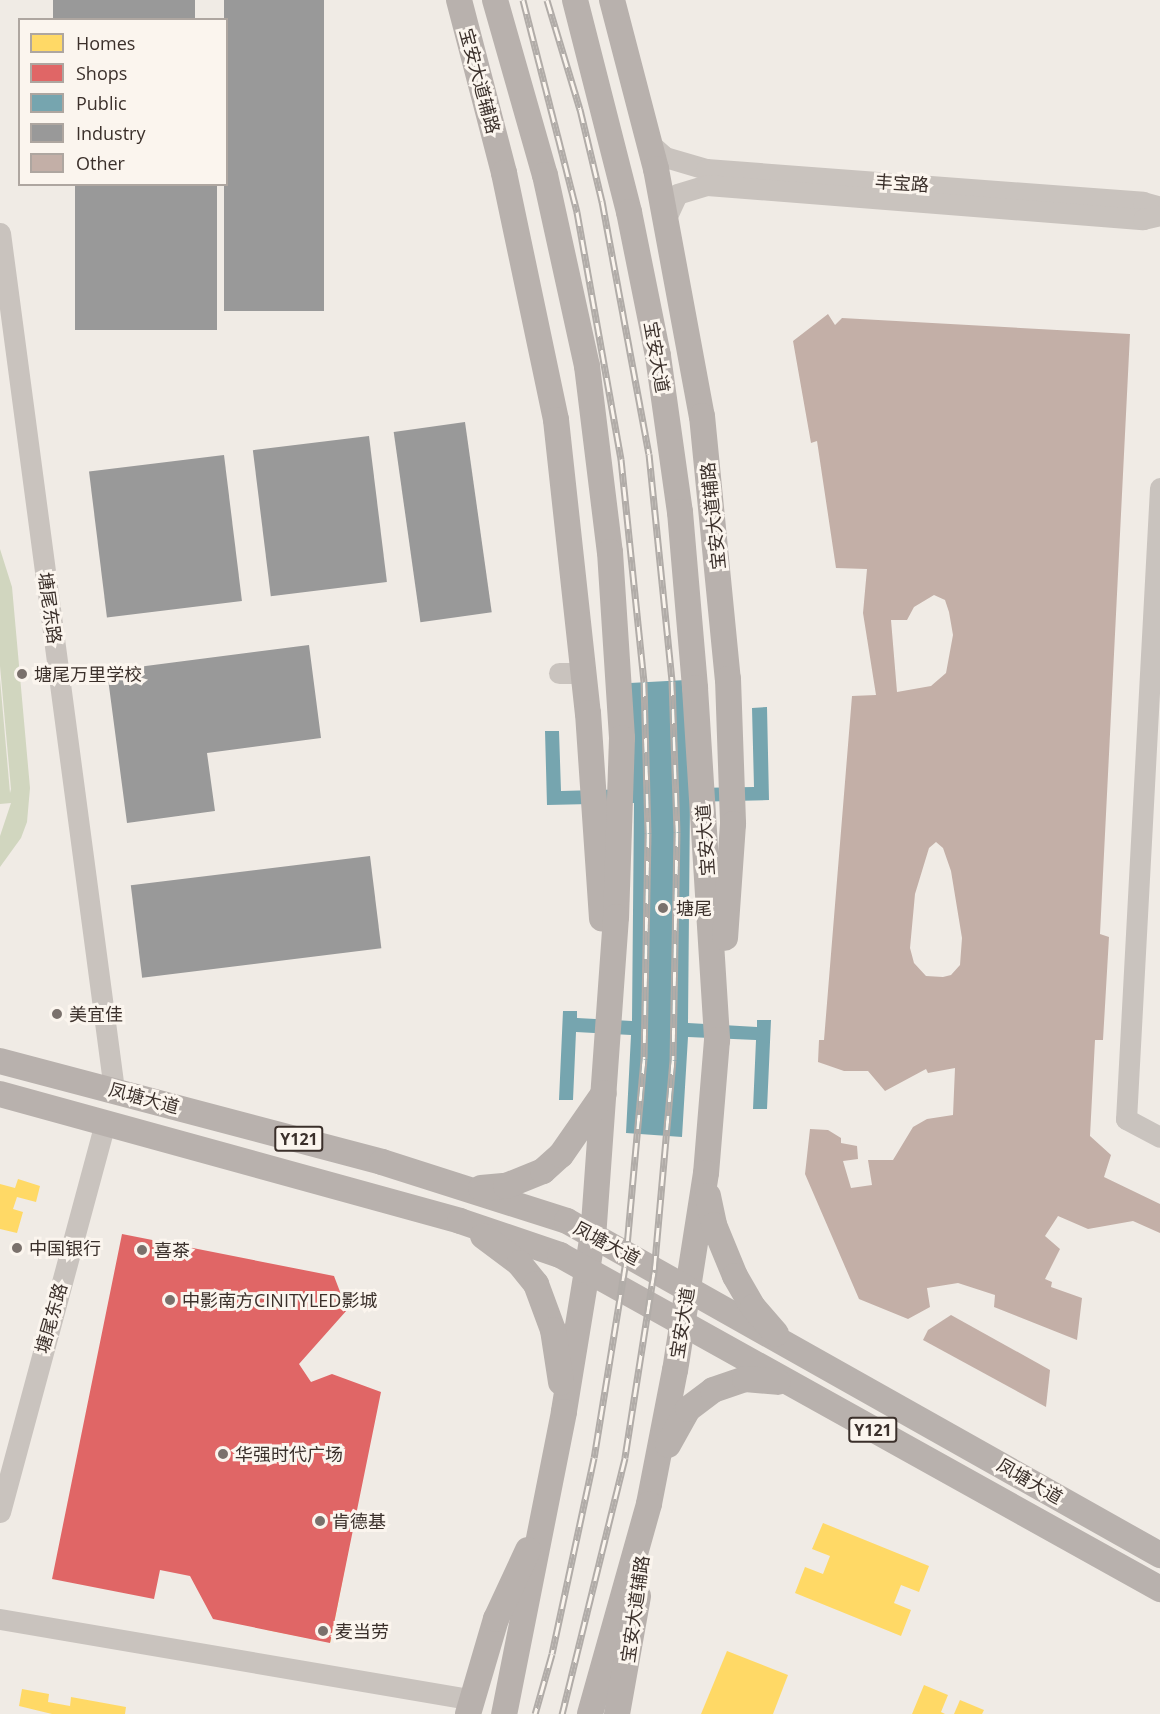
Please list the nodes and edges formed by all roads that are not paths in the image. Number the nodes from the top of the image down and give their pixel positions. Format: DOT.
graph roads {
  1 [pos="459,0"];
  2 [pos="495,0"];
  3 [pos="575,0"];
  4 [pos="612,0"];
  5 [pos="650,144"];
  6 [pos="1160,207"];
  7 [pos="1160,215"];
  8 [pos="666,218"];
  9 [pos="0,233"];
  10 [pos="1160,488"];
  11 [pos="559,673"];
  12 [pos="584,674"];
  13 [pos="1154,705"];
  14 [pos="608,1018"];
  15 [pos="717,1040"];
  16 [pos="0,1061"];
  17 [pos="114,1090"];
  18 [pos="604,1093"];
  19 [pos="0,1094"];
  20 [pos="105,1123"];
  21 [pos="1160,1137"];
  22 [pos="382,1162"];
  23 [pos="706,1173"];
  24 [pos="466,1188"];
  25 [pos="372,1198"];
  26 [pos="460,1221"];
  27 [pos="593,1234"];
  28 [pos="588,1268"];
  29 [pos="688,1287"];
  30 [pos="683,1321"];
  31 [pos="793,1346"];
  32 [pos="795,1388"];
  33 [pos="564,1412"];
  34 [pos="657,1467"];
  35 [pos="649,1504"];
  36 [pos="0,1512"];
  37 [pos="543,1517"];
  38 [pos="1160,1555"];
  39 [pos="1160,1589"];
  40 [pos="0,1618"];
  41 [pos="0,1633"];
  42 [pos="469,1709"];
  43 [pos="504,1714"];
  44 [pos="590,1714"];
  45 [pos="617,1714"];
  1 -- 12 [label="main road, 宝安大道辅路"];
  2 -- 14 [label="main road"];
  3 -- 15 [label="main road, 宝安大道"];
  4 -- 5 [label="main road, 宝安大道辅路"];
  5 -- 6 [label="street, 丰宝路"];
  5 -- 8 [label="main road, 宝安大道辅路"];
  7 -- 8 [label="street, 丰宝路"];
  8 -- 15 [label="main road, 宝安大道辅路"];
  9 -- 17 [label="street, 塘尾东路"];
  10 -- 13 [label="street"];
  11 -- 12 [label="street"];
  12 -- 14 [label="main road, 宝安大道辅路"];
  13 -- 21 [label="street"];
  14 -- 18 [label="main road"];
  15 -- 23 [label="main road, 宝安大道"];
  16 -- 17 [label="main road, 凤塘大道 / Y121"];
  17 -- 22 [label="main road, 凤塘大道 / Y121"];
  18 -- 24 [label="main road"];
  18 -- 27 [label="main road"];
  19 -- 20 [label="main road, 凤塘大道"];
  20 -- 25 [label="main road, 凤塘大道"];
  20 -- 36 [label="street, 塘尾东路"];
  22 -- 24 [label="main road, 凤塘大道 / Y121"];
  22 -- 25 [label="main road"];
  23 -- 29 [label="main road, 宝安大道"];
  23 -- 31 [label="main road"];
  24 -- 27 [label="main road, 凤塘大道 / Y121"];
  25 -- 26 [label="main road, 凤塘大道"];
  26 -- 28 [label="main road, 凤塘大道"];
  26 -- 33 [label="main road"];
  27 -- 28 [label="main road"];
  27 -- 29 [label="main road, 凤塘大道 / Y121"];
  28 -- 30 [label="main road, 凤塘大道 / Y121"];
  28 -- 33 [label="main road"];
  29 -- 30 [label="main road, 宝安大道"];
  29 -- 31 [label="main road, 凤塘大道 / Y121"];
  30 -- 32 [label="main road, 凤塘大道 / Y121"];
  30 -- 34 [label="main road, 宝安大道"];
  31 -- 38 [label="main road, 凤塘大道 / Y121"];
  32 -- 34 [label="main road"];
  32 -- 39 [label="main road, 凤塘大道 / Y121"];
  33 -- 37 [label="main road"];
  34 -- 35 [label="main road, 宝安大道"];
  35 -- 44 [label="main road, 宝安大道"];
  35 -- 45 [label="main road, 宝安大道辅路"];
  37 -- 42 [label="main road"];
  37 -- 43 [label="main road"];
  40 -- 42 [label="street"];
  41 -- 42 [label="street"];
}
